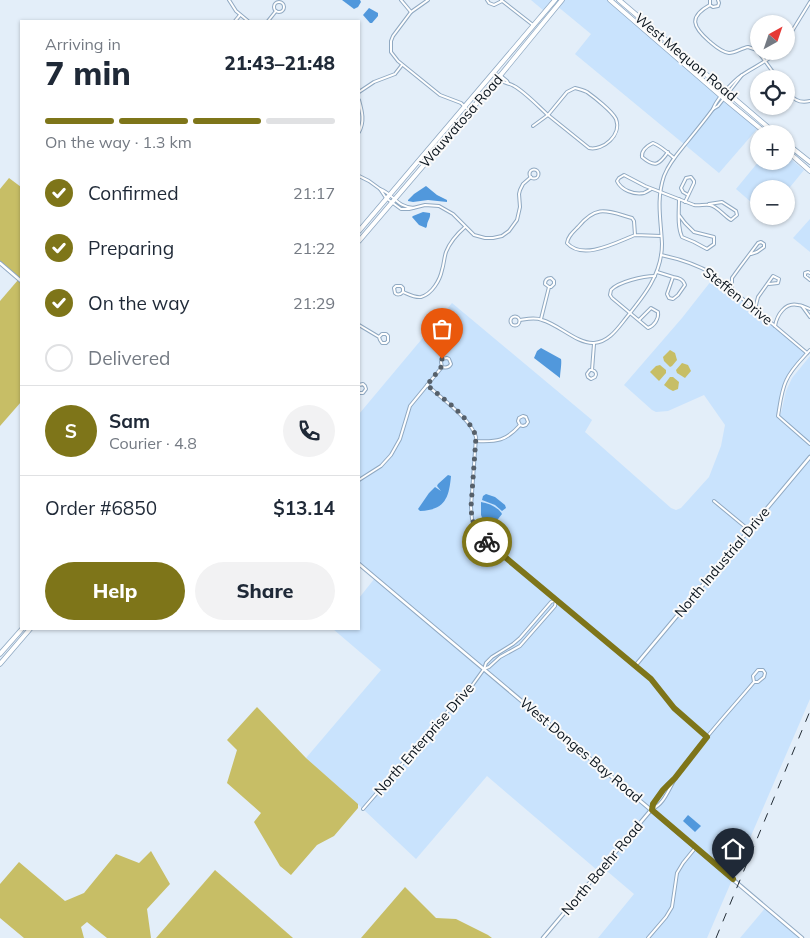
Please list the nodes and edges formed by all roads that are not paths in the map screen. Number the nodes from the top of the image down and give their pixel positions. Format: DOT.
graph roads {
  1 [pos="228,0"];
  2 [pos="400,0"];
  3 [pos="428,0"];
  4 [pos="487,0"];
  5 [pos="502,0"];
  6 [pos="554,0"];
  7 [pos="610,0"];
  8 [pos="619,0"];
  9 [pos="710,0"];
  10 [pos="718,0"];
  11 [pos="561,1"];
  12 [pos="810,3"];
  13 [pos="710,5"];
  14 [pos="276,11"];
  15 [pos="411,12"];
  16 [pos="240,15"];
  17 [pos="236,20"];
  18 [pos="247,20"];
  19 [pos="269,20"];
  20 [pos="533,25"];
  21 [pos="795,27"];
  22 [pos="766,61"];
  23 [pos="402,65"];
  24 [pos="772,70"];
  25 [pos="494,72"];
  26 [pos="499,76"];
  27 [pos="360,91"];
  28 [pos="728,92"];
  29 [pos="723,98"];
  30 [pos="795,100"];
  31 [pos="810,101"];
  32 [pos="360,105"];
  33 [pos="465,106"];
  34 [pos="469,111"];
  35 [pos="548,115"];
  36 [pos="759,118"];
  37 [pos="754,124"];
  38 [pos="766,125"];
  39 [pos="533,126"];
  40 [pos="360,130"];
  41 [pos="795,150"];
  42 [pos="668,152"];
  43 [pos="674,158"];
  44 [pos="795,158"];
  45 [pos="808,160"];
  46 [pos="802,164"];
  47 [pos="810,171"];
  48 [pos="360,176"];
  49 [pos="531,177"];
  50 [pos="652,189"];
  51 [pos="660,191"];
  52 [pos="688,195"];
  53 [pos="388,197"];
  54 [pos="679,199"];
  55 [pos="392,201"];
  56 [pos="685,202"];
  57 [pos="709,204"];
  58 [pos="679,215"];
  59 [pos="465,227"];
  60 [pos="360,230"];
  61 [pos="635,235"];
  62 [pos="661,236"];
  63 [pos="360,239"];
  64 [pos="751,254"];
  65 [pos="661,255"];
  66 [pos="0,263"];
  67 [pos="657,272"];
  68 [pos="810,273"];
  69 [pos="655,276"];
  70 [pos="673,277"];
  71 [pos="20,280"];
  72 [pos="810,280"];
  73 [pos="769,284"];
  74 [pos="549,287"];
  75 [pos="732,289"];
  76 [pos="402,292"];
  77 [pos="802,306"];
  78 [pos="754,308"];
  79 [pos="810,309"];
  80 [pos="630,313"];
  81 [pos="810,318"];
  82 [pos="541,319"];
  83 [pos="520,320"];
  84 [pos="639,320"];
  85 [pos="360,326"];
  86 [pos="775,326"];
  87 [pos="380,336"];
  88 [pos="594,343"];
  89 [pos="810,350"];
  90 [pos="807,353"];
  91 [pos="442,366"];
  92 [pos="592,370"];
  93 [pos="360,385"];
  94 [pos="427,385"];
  95 [pos="360,392"];
  96 [pos="520,425"];
  97 [pos="476,442"];
  98 [pos="810,444"];
  99 [pos="810,458"];
  100 [pos="360,479"];
  101 [pos="714,501"];
  102 [pos="749,530"];
  103 [pos="360,565"];
  104 [pos="556,600"];
  105 [pos="21,630"];
  106 [pos="29,630"];
  107 [pos="0,654"];
  108 [pos="0,664"];
  109 [pos="635,666"];
  110 [pos="484,669"];
  111 [pos="754,682"];
  112 [pos="707,737"];
  113 [pos="675,778"];
  114 [pos="665,788"];
  115 [pos="669,790"];
  116 [pos="363,809"];
  117 [pos="652,810"];
  118 [pos="696,847"];
  119 [pos="543,938"];
  120 [pos="648,938"];
  121 [pos="802,938"];
  1 -- 16 [label="street"];
  2 -- 15 [label="street"];
  3 -- 15 [label="street"];
  4 -- 5 [label="street"];
  5 -- 20 [label="street"];
  6 -- 20 [label="main road, Wauwatosa Road"];
  7 -- 29 [label="main road, West Mequon Road"];
  8 -- 28 [label="main road, West Mequon Road"];
  9 -- 13 [label="street"];
  10 -- 13 [label="street"];
  11 -- 26 [label="main road, Wauwatosa Road"];
  12 -- 21 [label="street"];
  13 -- 22 [label="street"];
  14 -- 19 [label="street"];
  15 -- 23 [label="street"];
  16 -- 17 [label="street"];
  16 -- 18 [label="street"];
  20 -- 25 [label="main road, Wauwatosa Road"];
  22 -- 24 [label="street"];
  22 -- 28 [label="street"];
  23 -- 27 [label="street"];
  23 -- 33 [label="street"];
  25 -- 26 [label="street"];
  25 -- 33 [label="main road, Wauwatosa Road"];
  26 -- 34 [label="main road, Wauwatosa Road"];
  26 -- 35 [label="street"];
  28 -- 29 [label="street"];
  28 -- 36 [label="main road, West Mequon Road"];
  29 -- 37 [label="main road, West Mequon Road"];
  29 -- 43 [label="street"];
  30 -- 31 [label="street"];
  32 -- 40 [label="street"];
  33 -- 34 [label="street"];
  33 -- 53 [label="main road, Wauwatosa Road"];
  34 -- 55 [label="main road, Wauwatosa Road"];
  35 -- 35 [label="street"];
  35 -- 39 [label="street"];
  36 -- 37 [label="main road"];
  36 -- 38 [label="main road, West Mequon Road"];
  41 -- 45 [label="main road"];
  42 -- 42 [label="street"];
  42 -- 43 [label="street"];
  43 -- 51 [label="street"];
  44 -- 46 [label="main road"];
  45 -- 46 [label="main road"];
  46 -- 47 [label="main road"];
  48 -- 53 [label="street"];
  49 -- 59 [label="street"];
  50 -- 50 [label="street"];
  50 -- 51 [label="street"];
  51 -- 54 [label="street"];
  51 -- 62 [label="street"];
  52 -- 52 [label="street"];
  52 -- 56 [label="street"];
  53 -- 55 [label="street"];
  53 -- 60 [label="main road, Wauwatosa Road"];
  54 -- 56 [label="street"];
  54 -- 58 [label="street"];
  55 -- 59 [label="street"];
  55 -- 63 [label="main road, Wauwatosa Road"];
  56 -- 57 [label="street"];
  57 -- 57 [label="street"];
  58 -- 58 [label="street"];
  59 -- 76 [label="street"];
  61 -- 61 [label="street"];
  61 -- 62 [label="street"];
  62 -- 65 [label="street"];
  64 -- 64 [label="street"];
  64 -- 75 [label="street"];
  65 -- 67 [label="street"];
  65 -- 75 [label="street, Steffen Drive"];
  66 -- 71 [label="street"];
  67 -- 69 [label="street"];
  67 -- 70 [label="street"];
  68 -- 72 [label="street"];
  69 -- 80 [label="street"];
  69 -- 80 [label="street"];
  70 -- 70 [label="street"];
  73 -- 78 [label="street"];
  74 -- 82 [label="street"];
  75 -- 78 [label="street, Steffen Drive"];
  77 -- 79 [label="street"];
  77 -- 81 [label="street"];
  77 -- 86 [label="street"];
  78 -- 86 [label="street, Steffen Drive"];
  80 -- 84 [label="street"];
  80 -- 88 [label="street"];
  82 -- 83 [label="street"];
  82 -- 88 [label="street"];
  84 -- 84 [label="street"];
  85 -- 87 [label="street"];
  86 -- 90 [label="street, Steffen Drive"];
  88 -- 92 [label="street"];
  89 -- 90 [label="street"];
  90 -- 98 [label="street"];
  91 -- 91 [label="street"];
  91 -- 94 [label="street"];
  93 -- 95 [label="street"];
  94 -- 97 [label="street"];
  94 -- 100 [label="street"];
  96 -- 97 [label="street"];
  97 -- 104 [label="street"];
  99 -- 102 [label="street, North Industrial Drive"];
  101 -- 102 [label="street"];
  102 -- 109 [label="street, North Industrial Drive"];
  103 -- 110 [label="street, West Donges Bay Road"];
  104 -- 109 [label="street"];
  104 -- 110 [label="street, North Enterprise Drive"];
  104 -- 110 [label="street, North Enterprise Drive"];
  105 -- 107 [label="main road"];
  106 -- 108 [label="main road"];
  109 -- 112 [label="street"];
  110 -- 116 [label="street, North Enterprise Drive"];
  110 -- 117 [label="street, West Donges Bay Road"];
  111 -- 111 [label="street, North Baehr Road"];
  111 -- 112 [label="street, North Baehr Road"];
  112 -- 113 [label="street, North Baehr Road"];
  113 -- 114 [label="street"];
  113 -- 115 [label="street, North Baehr Road"];
  114 -- 115 [label="street"];
  114 -- 117 [label="street"];
  115 -- 117 [label="street, North Baehr Road"];
  117 -- 118 [label="street, West Donges Bay Road"];
  117 -- 119 [label="street, North Baehr Road"];
  118 -- 120 [label="street"];
  118 -- 121 [label="street, West Donges Bay Road"];
}
